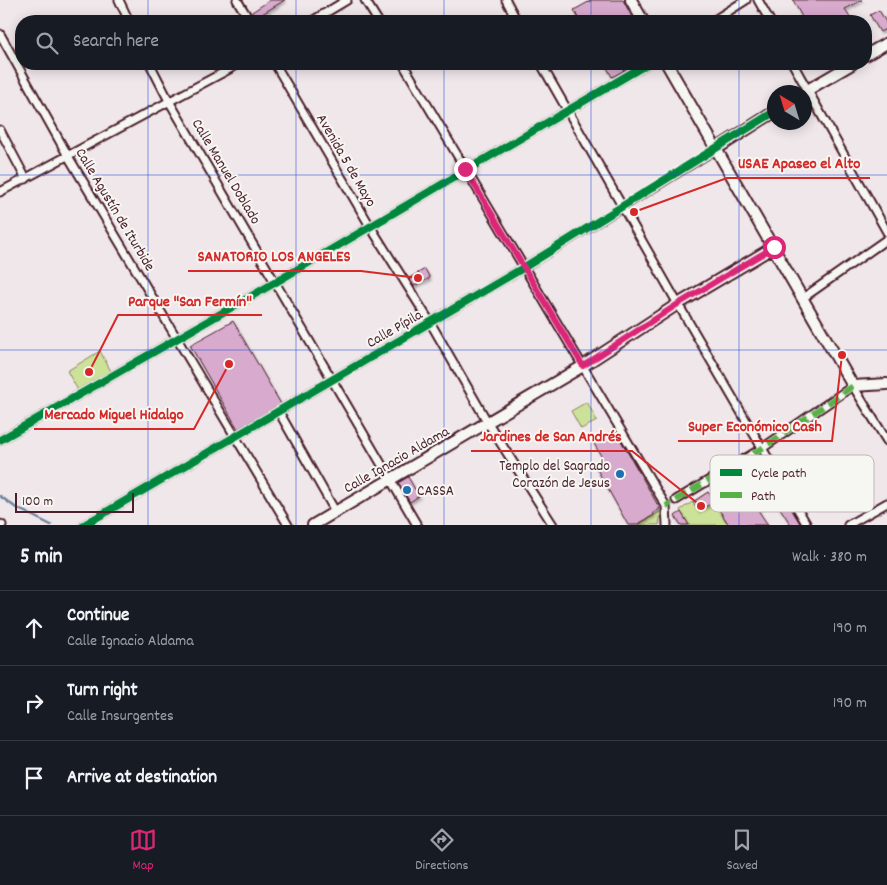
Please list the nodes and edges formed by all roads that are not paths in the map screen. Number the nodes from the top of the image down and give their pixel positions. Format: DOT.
graph roads {
  1 [pos="119,0"];
  2 [pos="237,0"];
  3 [pos="347,0"];
  4 [pos="365,0"];
  5 [pos="506,0"];
  6 [pos="631,0"];
  7 [pos="746,0"];
  8 [pos="758,0"];
  9 [pos="126,15"];
  10 [pos="246,15"];
  11 [pos="322,15"];
  12 [pos="374,15"];
  13 [pos="514,15"];
  14 [pos="640,15"];
  15 [pos="722,15"];
  16 [pos="767,15"];
  17 [pos="0,34"];
  18 [pos="887,42"];
  19 [pos="872,51"];
  20 [pos="15,61"];
  21 [pos="20,70"];
  22 [pos="153,70"];
  23 [pos="227,70"];
  24 [pos="279,70"];
  25 [pos="407,70"];
  26 [pos="544,70"];
  27 [pos="637,70"];
  28 [pos="670,70"];
  29 [pos="796,70"];
  30 [pos="842,70"];
  31 [pos="803,85"];
  32 [pos="812,87"];
  33 [pos="169,101"];
  34 [pos="812,101"];
  35 [pos="567,111"];
  36 [pos="767,116"];
  37 [pos="0,130"];
  38 [pos="716,149"];
  39 [pos="68,156"];
  40 [pos="465,169"];
  41 [pos="26,179"];
  42 [pos="0,192"];
  43 [pos="621,206"];
  44 [pos="370,226"];
  45 [pos="887,232"];
  46 [pos="887,240"];
  47 [pos="774,247"];
  48 [pos="523,268"];
  49 [pos="276,282"];
  50 [pos="803,298"];
  51 [pos="678,304"];
  52 [pos="430,322"];
  53 [pos="178,338"];
  54 [pos="583,366"];
  55 [pos="332,379"];
  56 [pos="887,384"];
  57 [pos="853,386"];
  58 [pos="279,412"];
  59 [pos="488,423"];
  60 [pos="237,437"];
  61 [pos="0,440"];
  62 [pos="887,441"];
  63 [pos="761,449"];
  64 [pos="751,455"];
  65 [pos="765,455"];
  66 [pos="391,480"];
  67 [pos="710,480"];
  68 [pos="671,503"];
  69 [pos="887,503"];
  70 [pos="874,510"];
  71 [pos="336,511"];
  72 [pos="799,512"];
  73 [pos="871,512"];
  74 [pos="84,525"];
  75 [pos="288,525"];
  76 [pos="313,525"];
  77 [pos="417,525"];
  78 [pos="553,525"];
  79 [pos="667,525"];
  80 [pos="807,525"];
  81 [pos="848,525"];
  1 -- 9 [label="street"];
  2 -- 10 [label="street"];
  3 -- 11 [label="street"];
  4 -- 12 [label="street"];
  5 -- 13 [label="street"];
  6 -- 14 [label="street"];
  7 -- 15 [label="street"];
  8 -- 16 [label="street"];
  17 -- 20 [label="street, Calle Agustín de Iturbide"];
  18 -- 19 [label="street"];
  21 -- 39 [label="street, Calle Agustín de Iturbide"];
  22 -- 33 [label="street, Calle Manuel Doblado"];
  23 -- 33 [label="street"];
  24 -- 44 [label="street, Avenida 5 de Mayo"];
  25 -- 40 [label="street"];
  26 -- 35 [label="street"];
  27 -- 35 [label="street"];
  28 -- 38 [label="street"];
  29 -- 31 [label="street"];
  30 -- 32 [label="street"];
  33 -- 39 [label="street"];
  33 -- 49 [label="street, Calle Manuel Doblado"];
  34 -- 45 [label="street"];
  35 -- 40 [label="street"];
  35 -- 43 [label="street"];
  36 -- 38 [label="street"];
  37 -- 41 [label="street"];
  38 -- 43 [label="street, Calle Pípila"];
  38 -- 47 [label="street"];
  39 -- 41 [label="street"];
  39 -- 53 [label="street, Calle Agustín de Iturbide"];
  40 -- 44 [label="street"];
  40 -- 48 [label="street"];
  41 -- 42 [label="street"];
  43 -- 48 [label="street, Calle Pípila"];
  43 -- 51 [label="street"];
  44 -- 49 [label="street"];
  44 -- 52 [label="street, Avenida 5 de Mayo"];
  46 -- 50 [label="street"];
  47 -- 50 [label="street"];
  47 -- 51 [label="street, Calle Ignacio Aldama"];
  48 -- 52 [label="street, Calle Pípila"];
  48 -- 54 [label="street"];
  49 -- 53 [label="street"];
  49 -- 55 [label="street, Calle Manuel Doblado"];
  50 -- 57 [label="street"];
  51 -- 54 [label="street, Calle Ignacio Aldama"];
  51 -- 63 [label="street"];
  52 -- 55 [label="street, Calle Pípila"];
  52 -- 59 [label="street, Avenida 5 de Mayo"];
  53 -- 60 [label="street, Calle Agustín de Iturbide"];
  53 -- 61 [label="street"];
  54 -- 59 [label="street, Calle Ignacio Aldama"];
  54 -- 68 [label="street"];
  55 -- 58 [label="street, Calle Pípila"];
  55 -- 66 [label="street, Calle Manuel Doblado"];
  56 -- 57 [label="street"];
  57 -- 62 [label="street"];
  57 -- 63 [label="street"];
  58 -- 60 [label="street, Calle Pípila"];
  58 -- 71 [label="street"];
  59 -- 66 [label="street, Calle Ignacio Aldama"];
  59 -- 78 [label="street, Avenida 5 de Mayo"];
  60 -- 74 [label="street, Calle Pípila"];
  60 -- 75 [label="street, Calle Agustín de Iturbide"];
  63 -- 64 [label="street"];
  63 -- 65 [label="street"];
  66 -- 71 [label="street, Calle Ignacio Aldama"];
  66 -- 77 [label="street, Calle Manuel Doblado"];
  67 -- 68 [label="street"];
  68 -- 79 [label="street"];
  69 -- 70 [label="street"];
  71 -- 76 [label="street, Calle Ignacio Aldama"];
  72 -- 80 [label="street"];
  73 -- 81 [label="street"];
}
